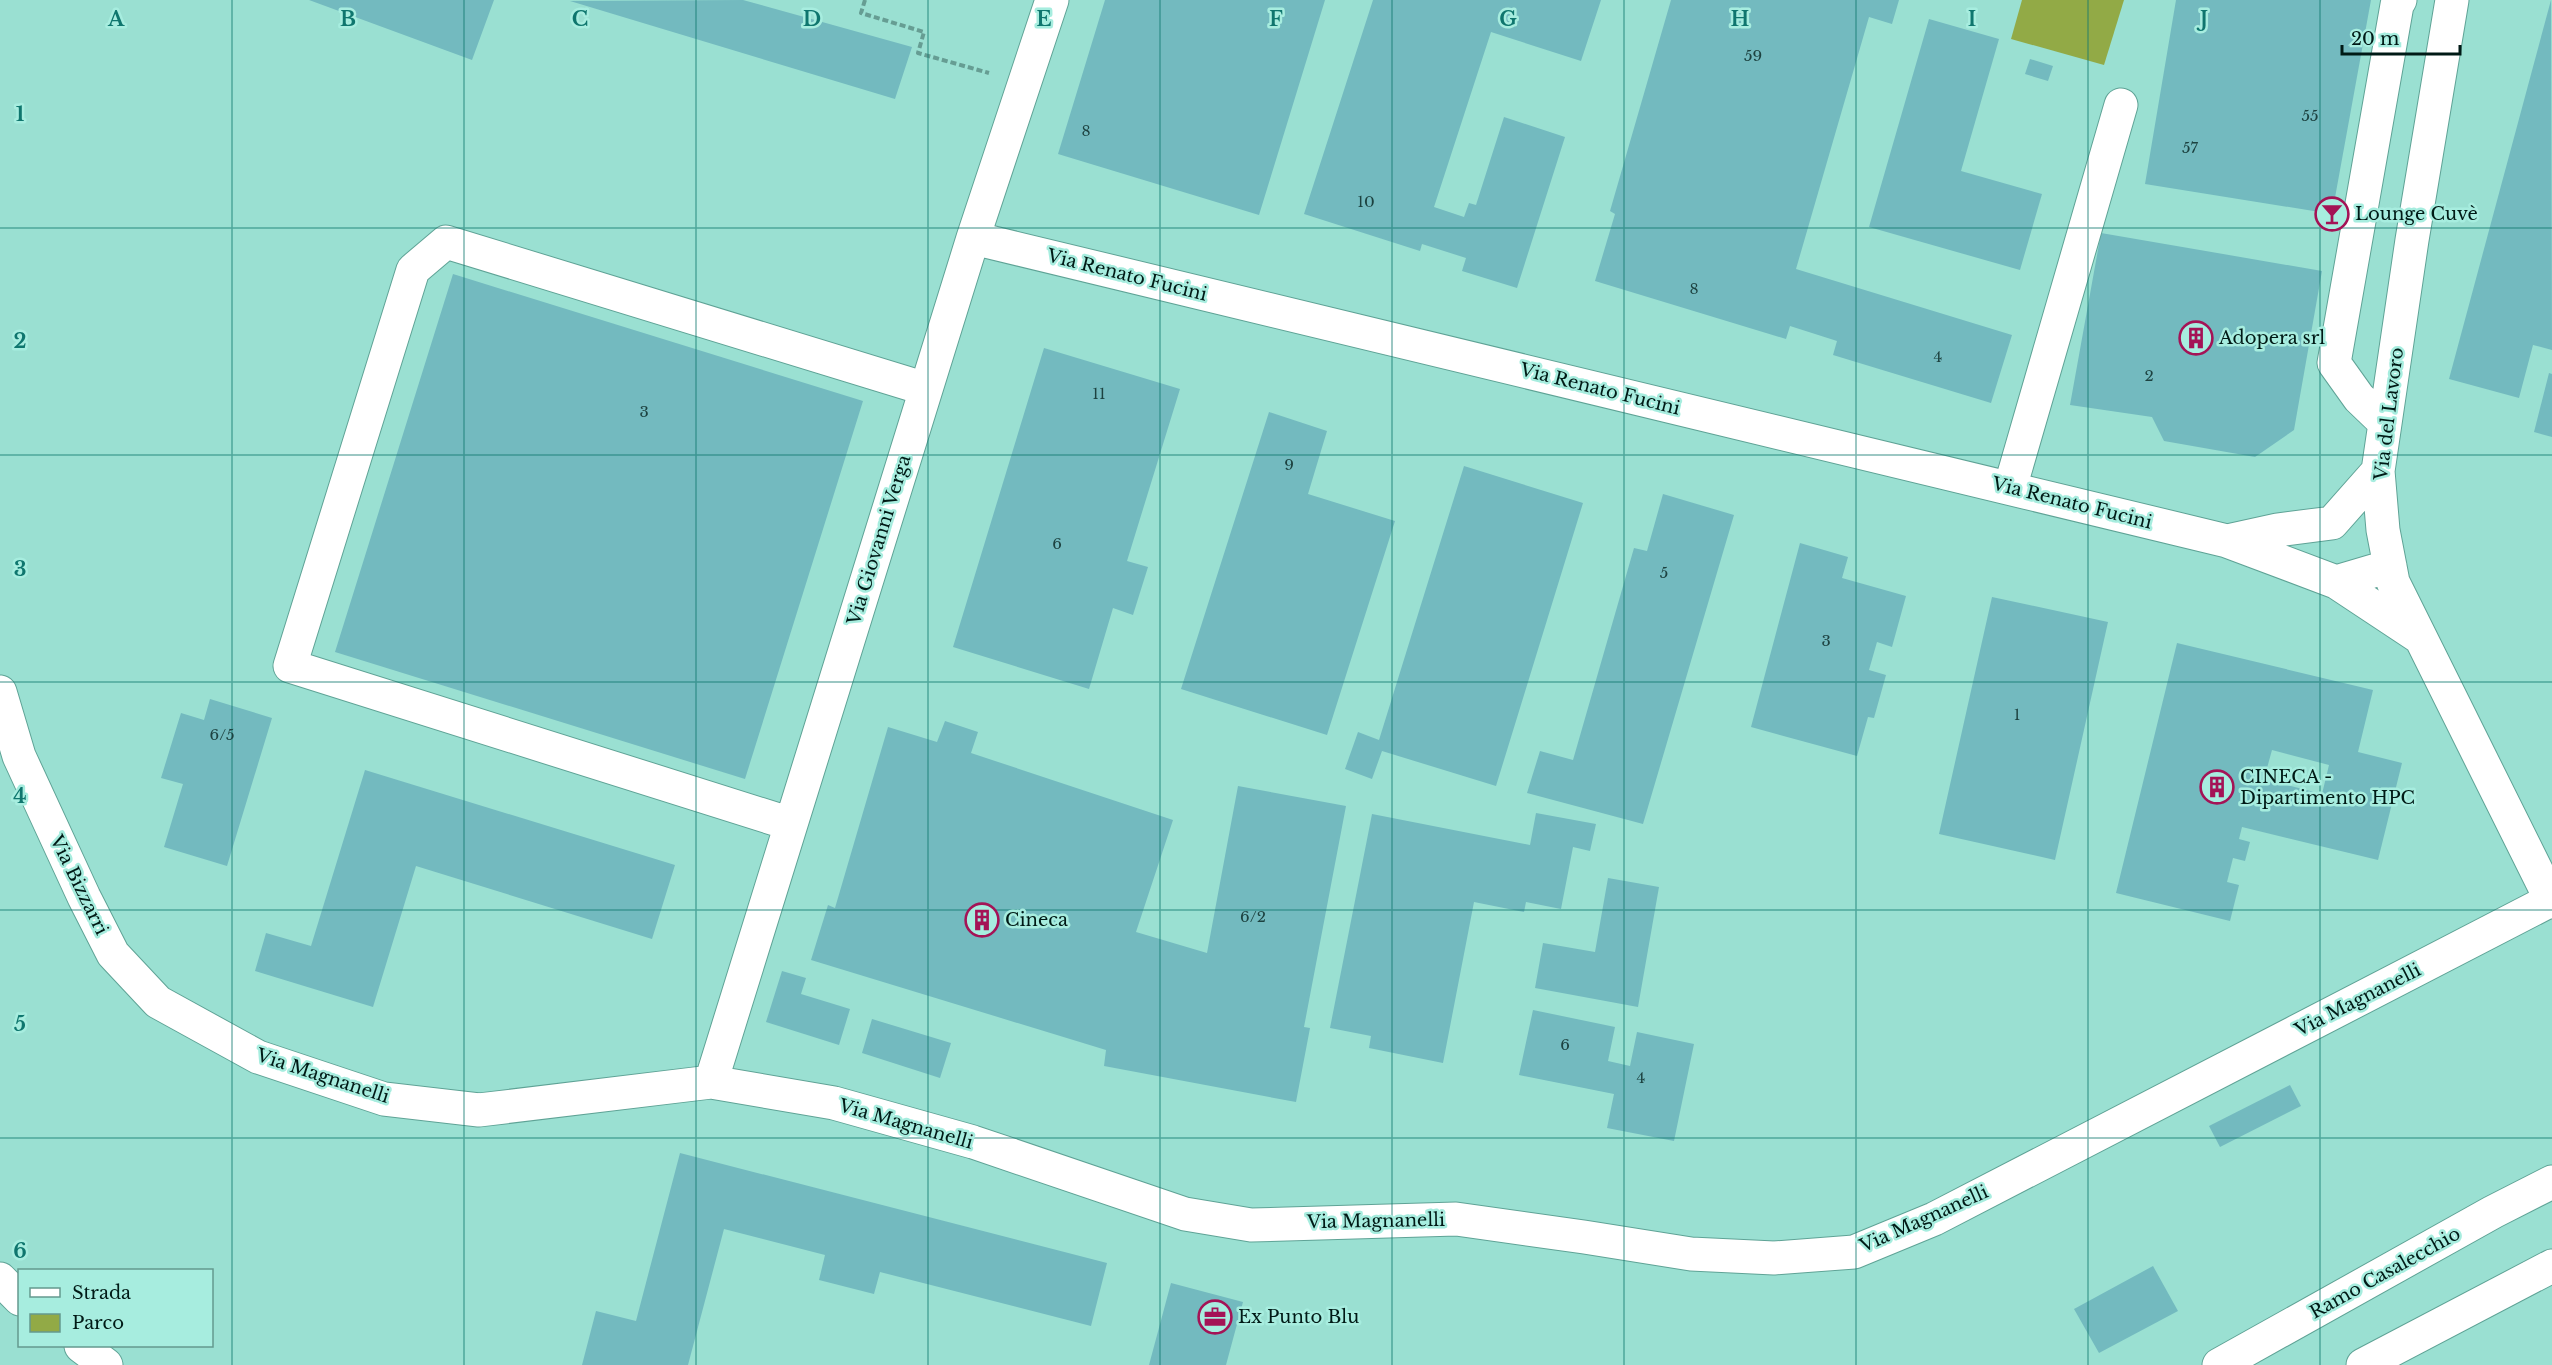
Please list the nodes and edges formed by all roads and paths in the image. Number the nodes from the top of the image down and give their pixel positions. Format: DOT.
graph roads {
  1 [pos="865,0"];
  2 [pos="1052,0"];
  3 [pos="2400,0"];
  4 [pos="2452,0"];
  5 [pos="1024,82"];
  6 [pos="2121,105"];
  7 [pos="972,238"];
  8 [pos="926,389"];
  9 [pos="2385,423"];
  10 [pos="2378,471"];
  11 [pos="2010,488"];
  12 [pos="2332,523"];
  13 [pos="2227,541"];
  14 [pos="2388,556"];
  15 [pos="2336,582"];
  16 [pos="2421,639"];
  17 [pos="0,692"];
  18 [pos="791,824"];
  19 [pos="2551,901"];
  20 [pos="158,1002"];
  21 [pos="711,1082"];
  22 [pos="2552,1182"];
  23 [pos="2552,1266"];
  24 [pos="0,1279"];
  25 [pos="18,1298"];
  26 [pos="64,1347"];
  27 [pos="82,1347"];
  28 [pos="81,1365"];
  29 [pos="106,1365"];
  30 [pos="2219,1365"];
  31 [pos="2363,1365"];
  1 -- 5 [label="path"];
  2 -- 5 [label="main road, Via Giovanni Verga"];
  3 -- 9 [label="main road"];
  4 -- 9 [label="main road, Via del Lavoro"];
  5 -- 7 [label="main road, Via Giovanni Verga"];
  6 -- 11 [label="main road"];
  7 -- 8 [label="main road, Via Giovanni Verga"];
  7 -- 11 [label="main road, Via Renato Fucini"];
  8 -- 18 [label="main road, Via Giovanni Verga"];
  8 -- 18 [label="main road"];
  9 -- 10 [label="main road, Via del Lavoro"];
  10 -- 12 [label="main road"];
  10 -- 14 [label="main road, Via del Lavoro"];
  11 -- 13 [label="main road, Via Renato Fucini"];
  12 -- 13 [label="main road"];
  12 -- 14 [label="main road"];
  13 -- 15 [label="main road, Via Renato Fucini"];
  14 -- 15 [label="main road"];
  14 -- 16 [label="main road, Via del Lavoro"];
  15 -- 16 [label="main road, Via Renato Fucini"];
  16 -- 19 [label="main road, Via del Lavoro"];
  17 -- 20 [label="main road, Via Bizzarri"];
  18 -- 21 [label="main road, Via Giovanni Verga"];
  19 -- 21 [label="main road, Via Magnanelli"];
  20 -- 21 [label="main road, Via Magnanelli"];
  22 -- 30 [label="main road, Ramo Casalecchio"];
  23 -- 31 [label="main road"];
  24 -- 25 [label="main road"];
  26 -- 28 [label="main road"];
  27 -- 29 [label="main road"];
}
